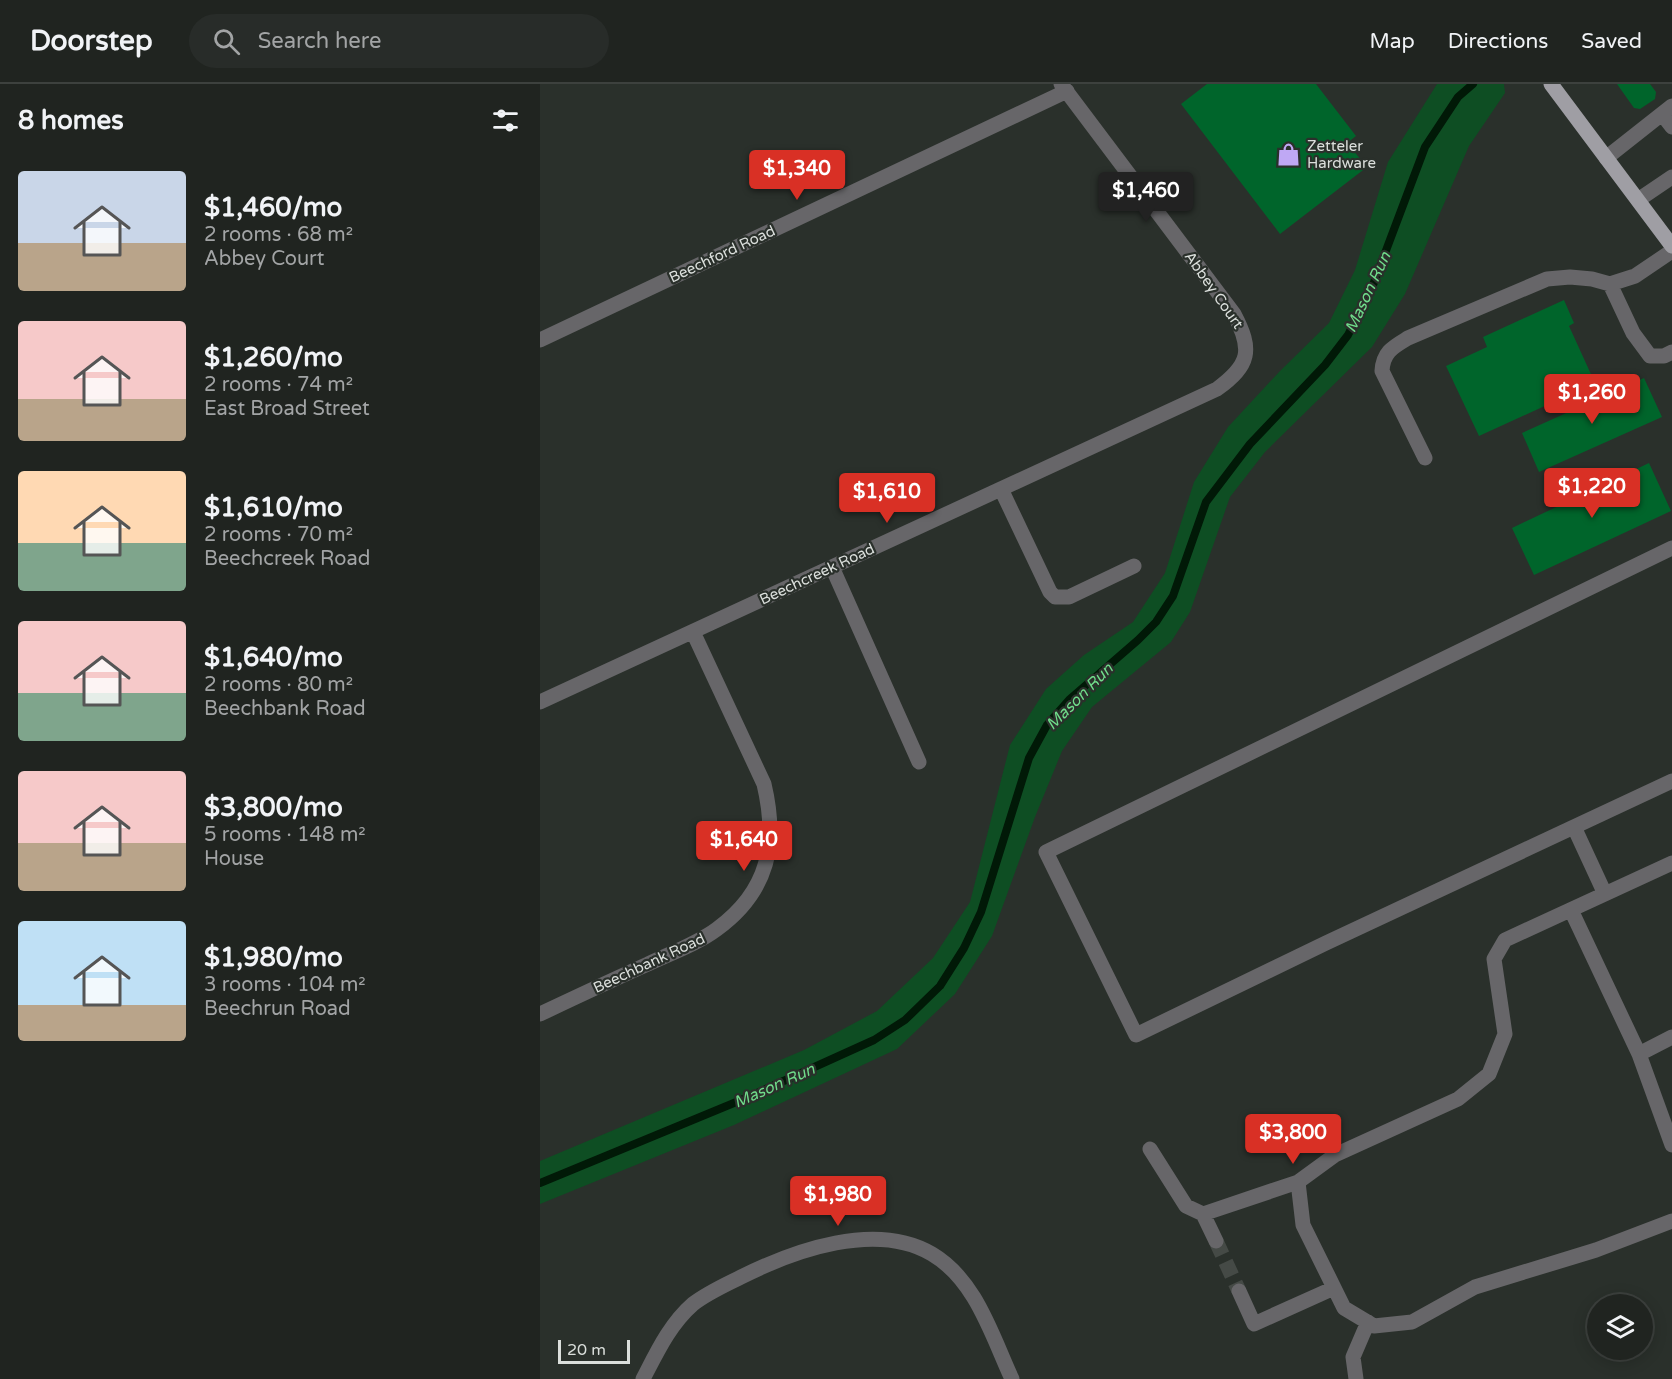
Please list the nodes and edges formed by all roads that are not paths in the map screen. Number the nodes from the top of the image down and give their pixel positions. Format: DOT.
graph roads {
  1 [pos="1551,84"];
  2 [pos="1064,88"];
  3 [pos="1667,110"];
  4 [pos="1672,126"];
  5 [pos="1606,158"];
  6 [pos="1672,177"];
  7 [pos="1638,200"];
  8 [pos="1672,246"];
  9 [pos="1672,251"];
  10 [pos="1610,284"];
  11 [pos="540,340"];
  12 [pos="1672,352"];
  13 [pos="1246,357"];
  14 [pos="1425,458"];
  15 [pos="1001,489"];
  16 [pos="1672,548"];
  17 [pos="1134,566"];
  18 [pos="832,567"];
  19 [pos="693,632"];
  20 [pos="540,702"];
  21 [pos="919,762"];
  22 [pos="1672,781"];
  23 [pos="1574,827"];
  24 [pos="1672,863"];
  25 [pos="1605,894"];
  26 [pos="1571,910"];
  27 [pos="540,1014"];
  28 [pos="1672,1037"];
  29 [pos="1639,1054"];
  30 [pos="1672,1145"];
  31 [pos="1150,1149"];
  32 [pos="1298,1182"];
  33 [pos="1203,1214"];
  34 [pos="1672,1221"];
  35 [pos="1216,1241"];
  36 [pos="1334,1288"];
  37 [pos="1239,1291"];
  38 [pos="1368,1322"];
  39 [pos="643,1379"];
  40 [pos="1012,1379"];
  41 [pos="1356,1379"];
  1 -- 5 [label="main road"];
  2 -- 11 [label="street, Beechford Road"];
  2 -- 13 [label="street, Abbey Court"];
  3 -- 4 [label="street"];
  3 -- 5 [label="street"];
  5 -- 7 [label="main road"];
  6 -- 7 [label="street"];
  7 -- 8 [label="main road"];
  9 -- 10 [label="street"];
  10 -- 12 [label="street"];
  10 -- 14 [label="street"];
  13 -- 15 [label="street, Beechcreek Road"];
  15 -- 17 [label="street"];
  15 -- 18 [label="street, Beechcreek Road"];
  16 -- 23 [label="street"];
  18 -- 19 [label="street, Beechcreek Road"];
  18 -- 21 [label="street"];
  19 -- 20 [label="street, Beechcreek Road"];
  19 -- 27 [label="street, Beechbank Road"];
  22 -- 23 [label="street"];
  23 -- 25 [label="street"];
  24 -- 25 [label="street"];
  25 -- 26 [label="street"];
  26 -- 29 [label="street"];
  26 -- 32 [label="street"];
  28 -- 29 [label="street"];
  29 -- 30 [label="street"];
  31 -- 33 [label="street"];
  32 -- 33 [label="street"];
  32 -- 36 [label="street"];
  33 -- 35 [label="street"];
  34 -- 38 [label="street"];
  36 -- 37 [label="street"];
  36 -- 38 [label="street"];
  38 -- 41 [label="street"];
  39 -- 40 [label="street"];
}
